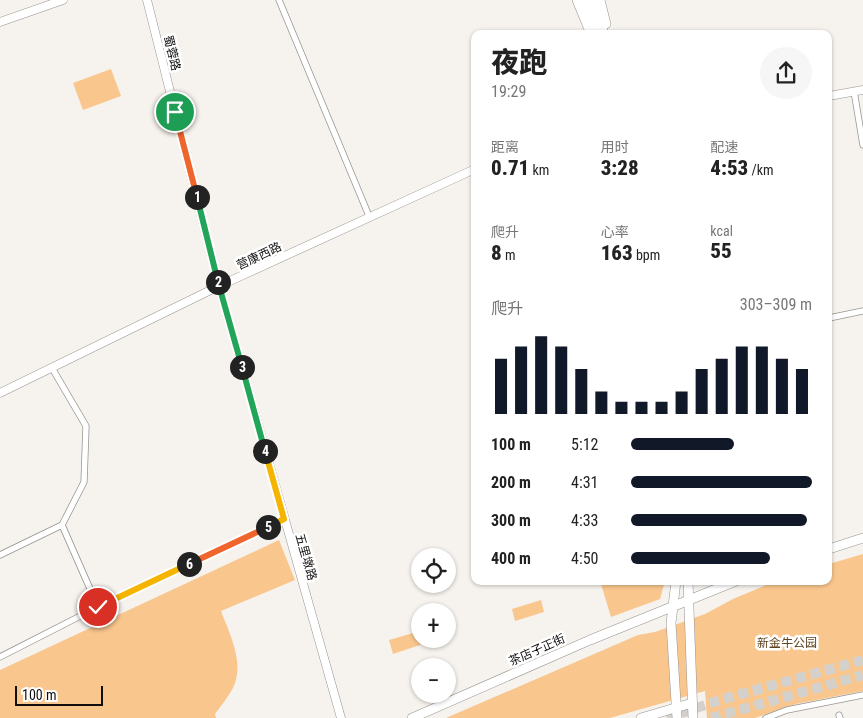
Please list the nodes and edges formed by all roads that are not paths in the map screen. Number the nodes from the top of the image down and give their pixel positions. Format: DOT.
graph roads {
  1 [pos="63,0"];
  2 [pos="147,0"];
  3 [pos="279,0"];
  4 [pos="577,0"];
  5 [pos="592,2"];
  6 [pos="0,22"];
  7 [pos="589,30"];
  8 [pos="596,30"];
  9 [pos="603,30"];
  10 [pos="863,90"];
  11 [pos="854,92"];
  12 [pos="832,96"];
  13 [pos="863,145"];
  14 [pos="471,171"];
  15 [pos="369,216"];
  16 [pos="219,286"];
  17 [pos="863,311"];
  18 [pos="832,317"];
  19 [pos="52,368"];
  20 [pos="0,393"];
  21 [pos="284,519"];
  22 [pos="62,525"];
  23 [pos="863,538"];
  24 [pos="832,548"];
  25 [pos="0,555"];
  26 [pos="676,585"];
  27 [pos="688,585"];
  28 [pos="726,585"];
  29 [pos="689,600"];
  30 [pos="98,607"];
  31 [pos="673,607"];
  32 [pos="0,657"];
  33 [pos="863,695"];
  34 [pos="692,703"];
  35 [pos="677,707"];
  36 [pos="342,718"];
  37 [pos="412,718"];
  38 [pos="641,718"];
  39 [pos="677,718"];
  40 [pos="693,718"];
  41 [pos="766,718"];
  1 -- 6 [label="street"];
  2 -- 16 [label="street, 蜀蓉路"];
  3 -- 15 [label="street"];
  4 -- 7 [label="main road"];
  5 -- 8 [label="main road"];
  5 -- 9 [label="main road"];
  10 -- 11 [label="street"];
  11 -- 12 [label="street"];
  11 -- 13 [label="street"];
  14 -- 15 [label="street, 营康西路"];
  15 -- 16 [label="street, 营康西路"];
  16 -- 19 [label="street, 营康西路"];
  16 -- 21 [label="street, 五里墩路"];
  17 -- 18 [label="street"];
  19 -- 20 [label="street, 营康西路"];
  19 -- 22 [label="street"];
  21 -- 30 [label="street"];
  21 -- 36 [label="street, 五里墩路"];
  22 -- 25 [label="street"];
  22 -- 30 [label="street"];
  23 -- 24 [label="main road"];
  26 -- 31 [label="main road"];
  27 -- 29 [label="main road"];
  28 -- 29 [label="main road"];
  29 -- 31 [label="main road, 茶店子正街"];
  29 -- 34 [label="main road"];
  30 -- 32 [label="street"];
  31 -- 35 [label="main road"];
  31 -- 37 [label="main road, 茶店子正街"];
  33 -- 41 [label="street"];
  34 -- 35 [label="main road"];
  34 -- 40 [label="main road"];
  35 -- 38 [label="main road"];
  35 -- 39 [label="main road"];
}
